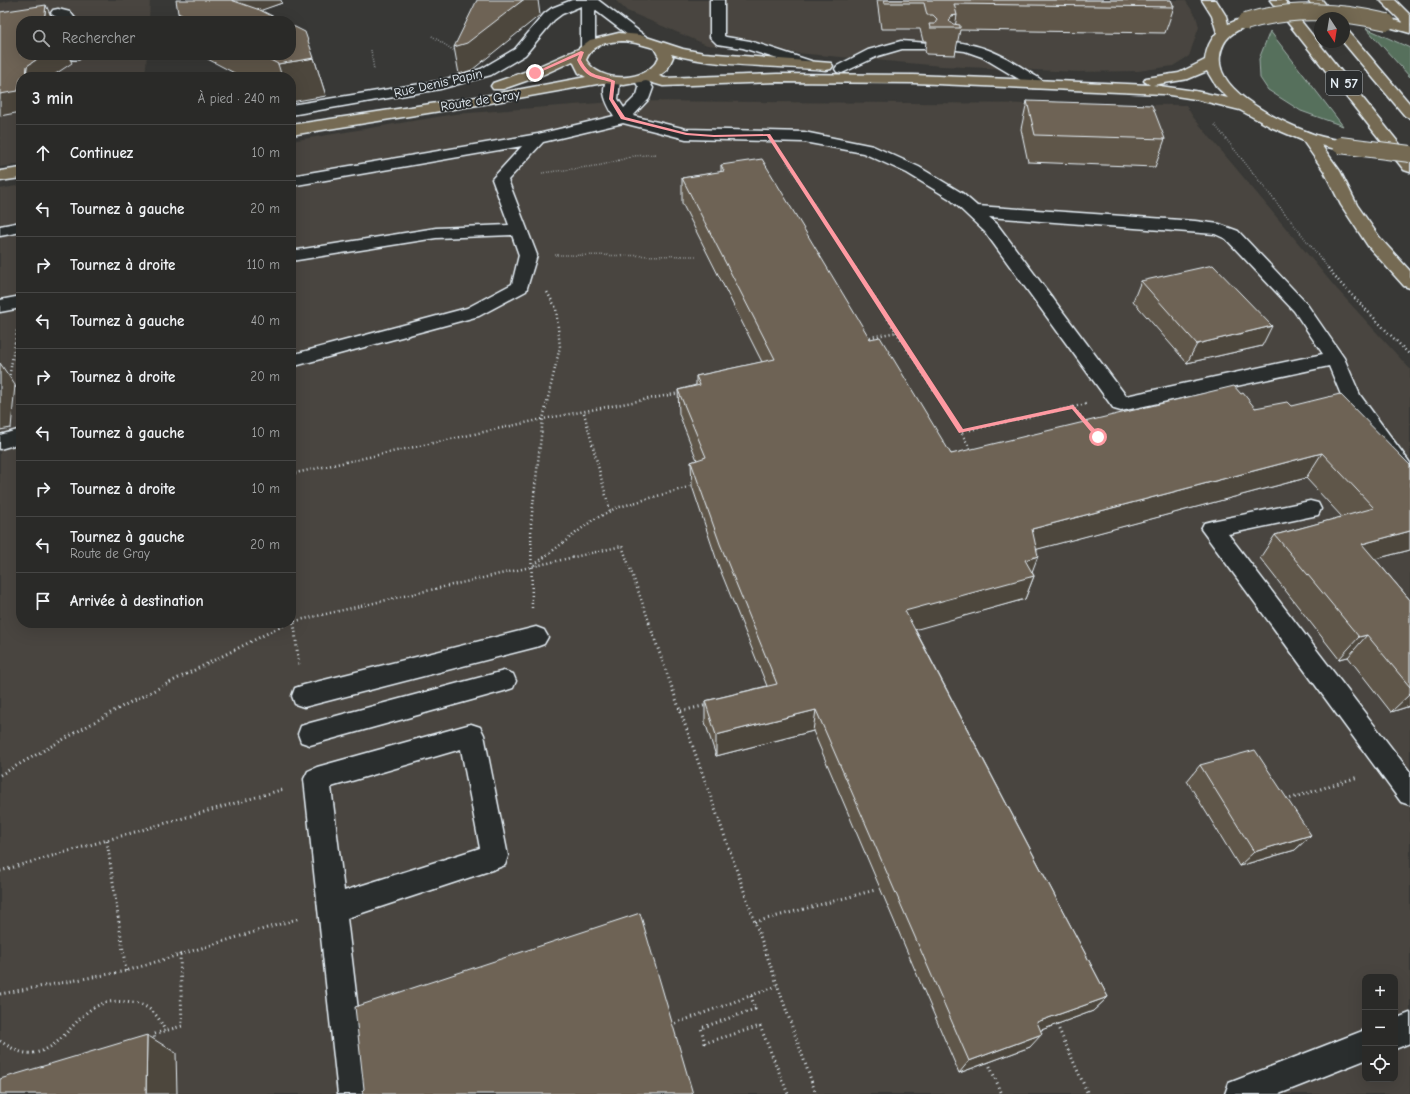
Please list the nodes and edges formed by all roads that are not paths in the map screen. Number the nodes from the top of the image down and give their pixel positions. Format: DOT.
graph roads {
  1 [pos="584,0"];
  2 [pos="588,0"];
  3 [pos="717,0"];
  4 [pos="1209,0"];
  5 [pos="1277,0"];
  6 [pos="1315,0"];
  7 [pos="1387,0"];
  8 [pos="1325,12"];
  9 [pos="58,13"];
  10 [pos="66,16"];
  11 [pos="1410,22"];
  12 [pos="1410,29"];
  13 [pos="1223,33"];
  14 [pos="642,39"];
  15 [pos="1350,42"];
  16 [pos="659,46"];
  17 [pos="924,46"];
  18 [pos="954,46"];
  19 [pos="585,49"];
  20 [pos="1212,62"];
  21 [pos="806,64"];
  22 [pos="842,69"];
  23 [pos="644,78"];
  24 [pos="914,78"];
  25 [pos="608,80"];
  26 [pos="1039,85"];
  27 [pos="1098,87"];
  28 [pos="1246,107"];
  29 [pos="296,109"];
  30 [pos="406,111"];
  31 [pos="1410,113"];
  32 [pos="623,118"];
  33 [pos="296,129"];
  34 [pos="1309,138"];
  35 [pos="538,139"];
  36 [pos="1410,154"];
  37 [pos="1410,167"];
  38 [pos="16,174"];
  39 [pos="0,176"];
  40 [pos="296,180"];
  41 [pos="972,211"];
  42 [pos="16,228"];
  43 [pos="518,230"];
  44 [pos="0,231"];
  45 [pos="296,255"];
  46 [pos="1410,282"];
  47 [pos="16,303"];
  48 [pos="0,306"];
  49 [pos="1335,358"];
  50 [pos="296,360"];
  51 [pos="16,437"];
  52 [pos="0,442"];
  53 [pos="1410,477"];
  54 [pos="1310,509"];
  55 [pos="534,625"];
  56 [pos="504,681"];
  57 [pos="304,696"];
  58 [pos="310,734"];
  59 [pos="1402,776"];
  60 [pos="331,909"];
  61 [pos="1410,1028"];
  62 [pos="1398,1033"];
  63 [pos="1362,1046"];
  64 [pos="353,1094"];
  65 [pos="1240,1094"];
  1 -- 29 [label="street, Rue Denis Papin"];
  2 -- 14 [label="street"];
  2 -- 19 [label="street"];
  3 -- 21 [label="street"];
  4 -- 13 [label="main road"];
  5 -- 37 [label="main road, N 57"];
  6 -- 8 [label="main road"];
  7 -- 11 [label="main road"];
  9 -- 10 [label="street"];
  12 -- 13 [label="main road, bridge"];
  13 -- 20 [label="main road"];
  14 -- 16 [label="main road"];
  14 -- 19 [label="main road, Route de Gray"];
  15 -- 31 [label="main road, N 57"];
  16 -- 21 [label="main road"];
  16 -- 23 [label="main road"];
  17 -- 22 [label="street"];
  18 -- 26 [label="street"];
  19 -- 25 [label="main road"];
  19 -- 30 [label="main road, Route de Gray"];
  20 -- 27 [label="main road"];
  20 -- 28 [label="main road"];
  21 -- 22 [label="main road"];
  22 -- 24 [label="main road"];
  23 -- 24 [label="main road"];
  23 -- 25 [label="main road, Route de Gray"];
  23 -- 32 [label="street"];
  24 -- 26 [label="main road"];
  25 -- 30 [label="main road, Route de Gray"];
  25 -- 32 [label="street"];
  26 -- 27 [label="main road"];
  27 -- 28 [label="main road"];
  28 -- 34 [label="main road"];
  30 -- 33 [label="main road, Route de Gray"];
  32 -- 35 [label="street"];
  32 -- 41 [label="street"];
  34 -- 36 [label="main road, bridge"];
  34 -- 46 [label="main road"];
  35 -- 40 [label="street"];
  35 -- 43 [label="street"];
  38 -- 39 [label="main road"];
  41 -- 49 [label="street"];
  41 -- 49 [label="street"];
  42 -- 44 [label="street"];
  43 -- 45 [label="street"];
  43 -- 50 [label="street"];
  47 -- 48 [label="street"];
  49 -- 53 [label="street"];
  51 -- 52 [label="street"];
  54 -- 59 [label="street"];
  55 -- 57 [label="street"];
  56 -- 58 [label="street"];
  60 -- 60 [label="street"];
  60 -- 64 [label="street"];
  61 -- 62 [label="street"];
  63 -- 65 [label="street"];
}
